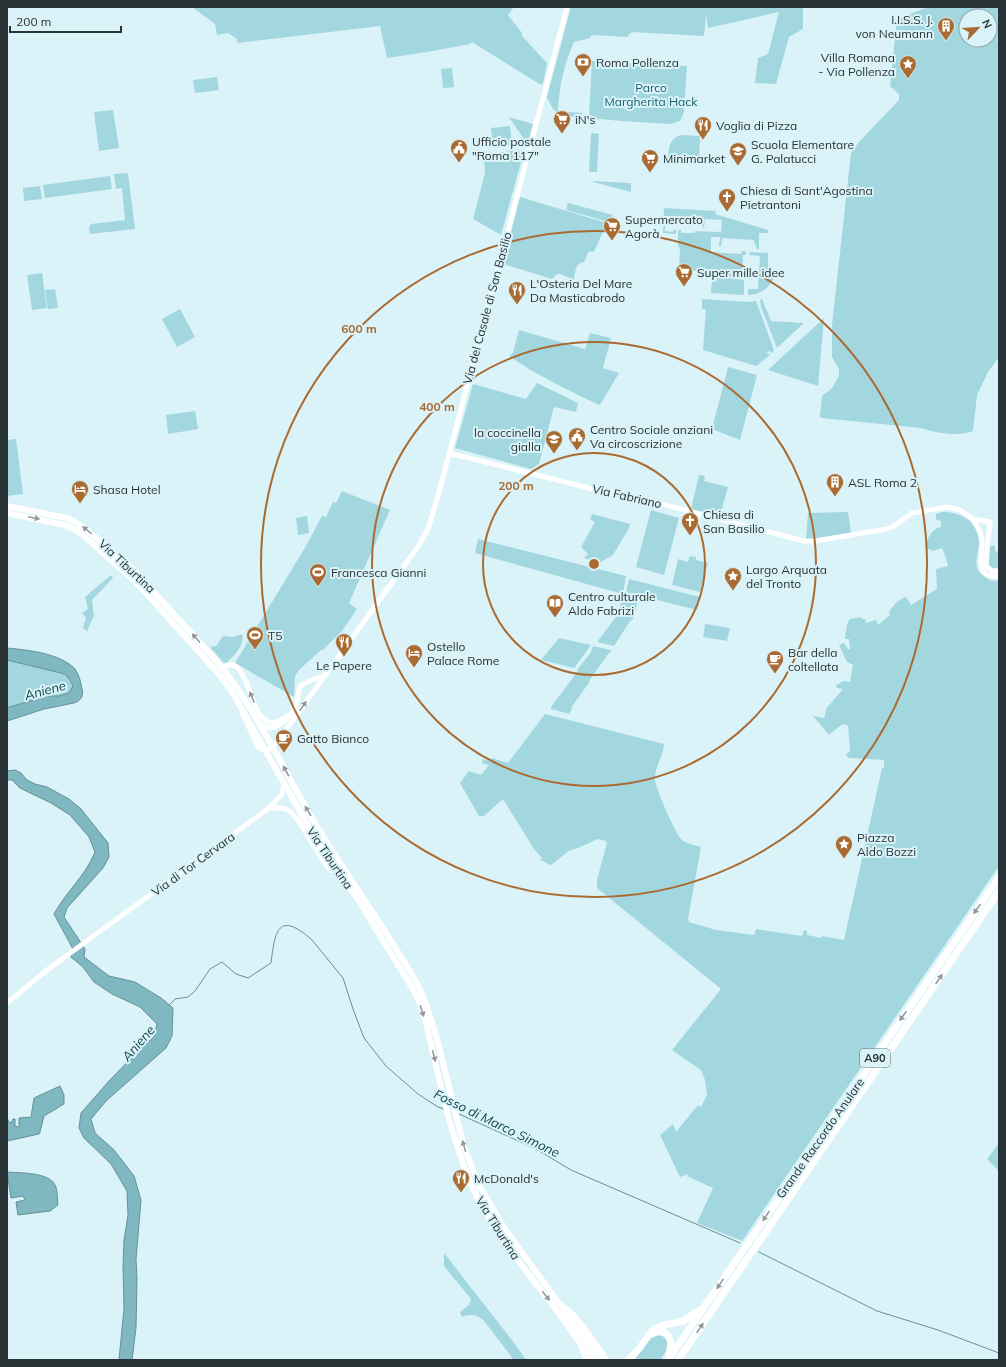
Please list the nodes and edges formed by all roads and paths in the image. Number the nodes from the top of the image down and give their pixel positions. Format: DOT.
graph roads {
  1 [pos="567,7"];
  2 [pos="449,453"];
  3 [pos="7,506"];
  4 [pos="7,513"];
  5 [pos="973,519"];
  6 [pos="999,571"];
  7 [pos="988,572"];
  8 [pos="999,576"];
  9 [pos="219,669"];
  10 [pos="326,674"];
  11 [pos="305,683"];
  12 [pos="313,692"];
  13 [pos="289,715"];
  14 [pos="259,724"];
  15 [pos="269,749"];
  16 [pos="283,781"];
  17 [pos="269,808"];
  18 [pos="299,822"];
  19 [pos="317,826"];
  20 [pos="311,830"];
  21 [pos="337,871"];
  22 [pos="999,877"];
  23 [pos="999,891"];
  24 [pos="400,962"];
  25 [pos="7,1003"];
  26 [pos="561,1305"];
  27 [pos="705,1305"];
  28 [pos="644,1341"];
  29 [pos="582,1347"];
  30 [pos="638,1350"];
  31 [pos="587,1360"];
  32 [pos="592,1360"];
  33 [pos="600,1360"];
  34 [pos="606,1360"];
  35 [pos="628,1360"];
  36 [pos="633,1360"];
  37 [pos="668,1360"];
  38 [pos="678,1360"];
  1 -- 2 [label="street, Via del Casale di San Basilio"];
  2 -- 5 [label="street, Via Fabriano"];
  2 -- 10 [label="street, Via del Casale di San Basilio"];
  9 -- 3 [label="main road, Via Tiburtina, one-way"];
  4 -- 9 [label="main road, Via Tiburtina, one-way"];
  5 -- 7 [label="street"];
  5 -- 7 [label="street, Via Fabriano"];
  6 -- 7 [label="street"];
  7 -- 8 [label="street"];
  13 -- 9 [label="street, one-way"];
  9 -- 14 [label="main road, Via Tiburtina"];
  9 -- 15 [label="main road, Via Tiburtina"];
  10 -- 11 [label="street"];
  10 -- 12 [label="street, Via del Casale di San Basilio"];
  11 -- 12 [label="street"];
  11 -- 13 [label="street"];
  15 -- 12 [label="street, Via del Casale di San Basilio, one-way"];
  13 -- 14 [label="street"];
  14 -- 15 [label="main road, Via Tiburtina"];
  15 -- 16 [label="main road, Via Tiburtina"];
  19 -- 15 [label="main road, Via Tiburtina, one-way"];
  16 -- 17 [label="street, Via di Tor Cervara"];
  16 -- 20 [label="main road, Via Tiburtina"];
  17 -- 18 [label="street"];
  17 -- 25 [label="street, Via di Tor Cervara"];
  18 -- 20 [label="street"];
  18 -- 21 [label="street"];
  19 -- 20 [label="street"];
  19 -- 24 [label="main road, Via Tiburtina"];
  20 -- 21 [label="main road, Via Tiburtina"];
  21 -- 24 [label="main road, Via Tiburtina"];
  22 -- 27 [label="highway, Grande Raccordo Anulare / A90, one-way"];
  38 -- 23 [label="highway, Grande Raccordo Anulare / A90, one-way"];
  26 -- 24 [label="main road, Via Tiburtina, one-way"];
  24 -- 29 [label="main road, Via Tiburtina, one-way"];
  26 -- 33 [label="main road"];
  26 -- 34 [label="highway"];
  27 -- 28 [label="highway"];
  27 -- 37 [label="highway, Grande Raccordo Anulare / A90"];
  28 -- 30 [label="highway"];
  28 -- 37 [label="highway"];
  29 -- 31 [label="highway"];
  29 -- 32 [label="main road, Via Tiburtina"];
  30 -- 35 [label="highway"];
  30 -- 36 [label="highway"];
}
